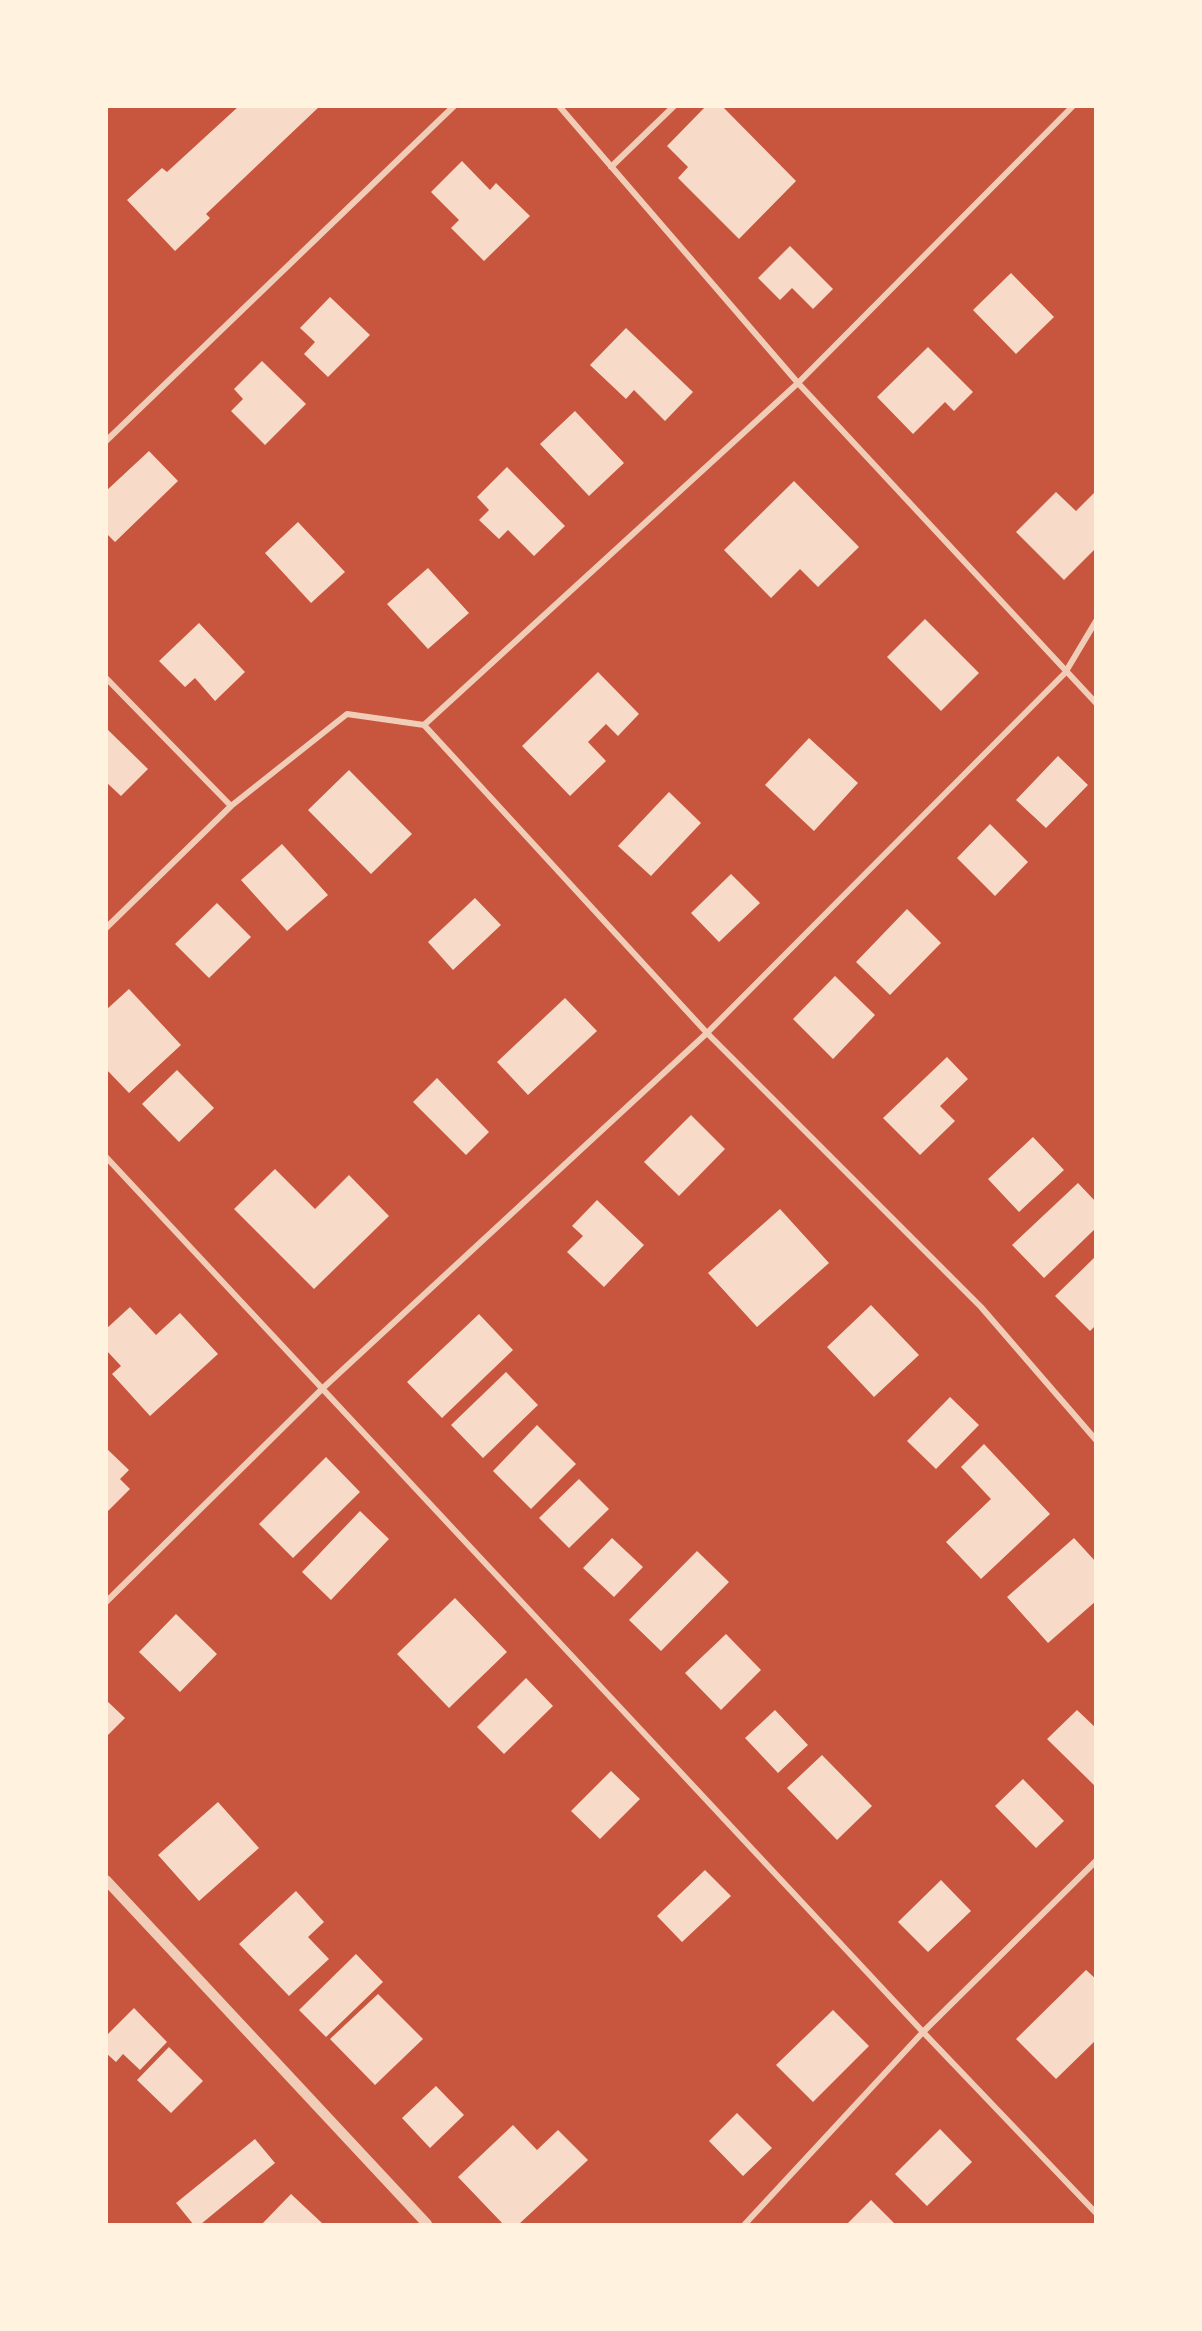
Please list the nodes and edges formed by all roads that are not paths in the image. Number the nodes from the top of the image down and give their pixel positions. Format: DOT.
graph roads {
  1 [pos="454,106"];
  2 [pos="559,106"];
  3 [pos="674,106"];
  4 [pos="1073,106"];
  5 [pos="611,167"];
  6 [pos="798,383"];
  7 [pos="106,441"];
  8 [pos="1095,621"];
  9 [pos="1065,673"];
  10 [pos="106,678"];
  11 [pos="1095,703"];
  12 [pos="424,726"];
  13 [pos="231,806"];
  14 [pos="106,928"];
  15 [pos="707,1033"];
  16 [pos="106,1157"];
  17 [pos="323,1388"];
  18 [pos="1095,1440"];
  19 [pos="106,1602"];
  20 [pos="1095,1862"];
  21 [pos="106,1880"];
  22 [pos="923,2032"];
  23 [pos="1095,2212"];
  24 [pos="427,2224"];
  25 [pos="745,2224"];
  1 -- 7 [label="street"];
  2 -- 5 [label="street"];
  3 -- 5 [label="street"];
  4 -- 6 [label="street"];
  5 -- 6 [label="street"];
  6 -- 9 [label="street"];
  6 -- 12 [label="street"];
  8 -- 9 [label="street"];
  9 -- 11 [label="street"];
  9 -- 15 [label="street"];
  10 -- 13 [label="street"];
  12 -- 13 [label="street"];
  12 -- 15 [label="street"];
  13 -- 14 [label="street"];
  15 -- 17 [label="street"];
  15 -- 18 [label="street"];
  16 -- 17 [label="street"];
  17 -- 19 [label="street"];
  17 -- 22 [label="street"];
  20 -- 22 [label="street"];
  21 -- 24 [label="street"];
  22 -- 23 [label="street"];
  22 -- 25 [label="street"];
}
